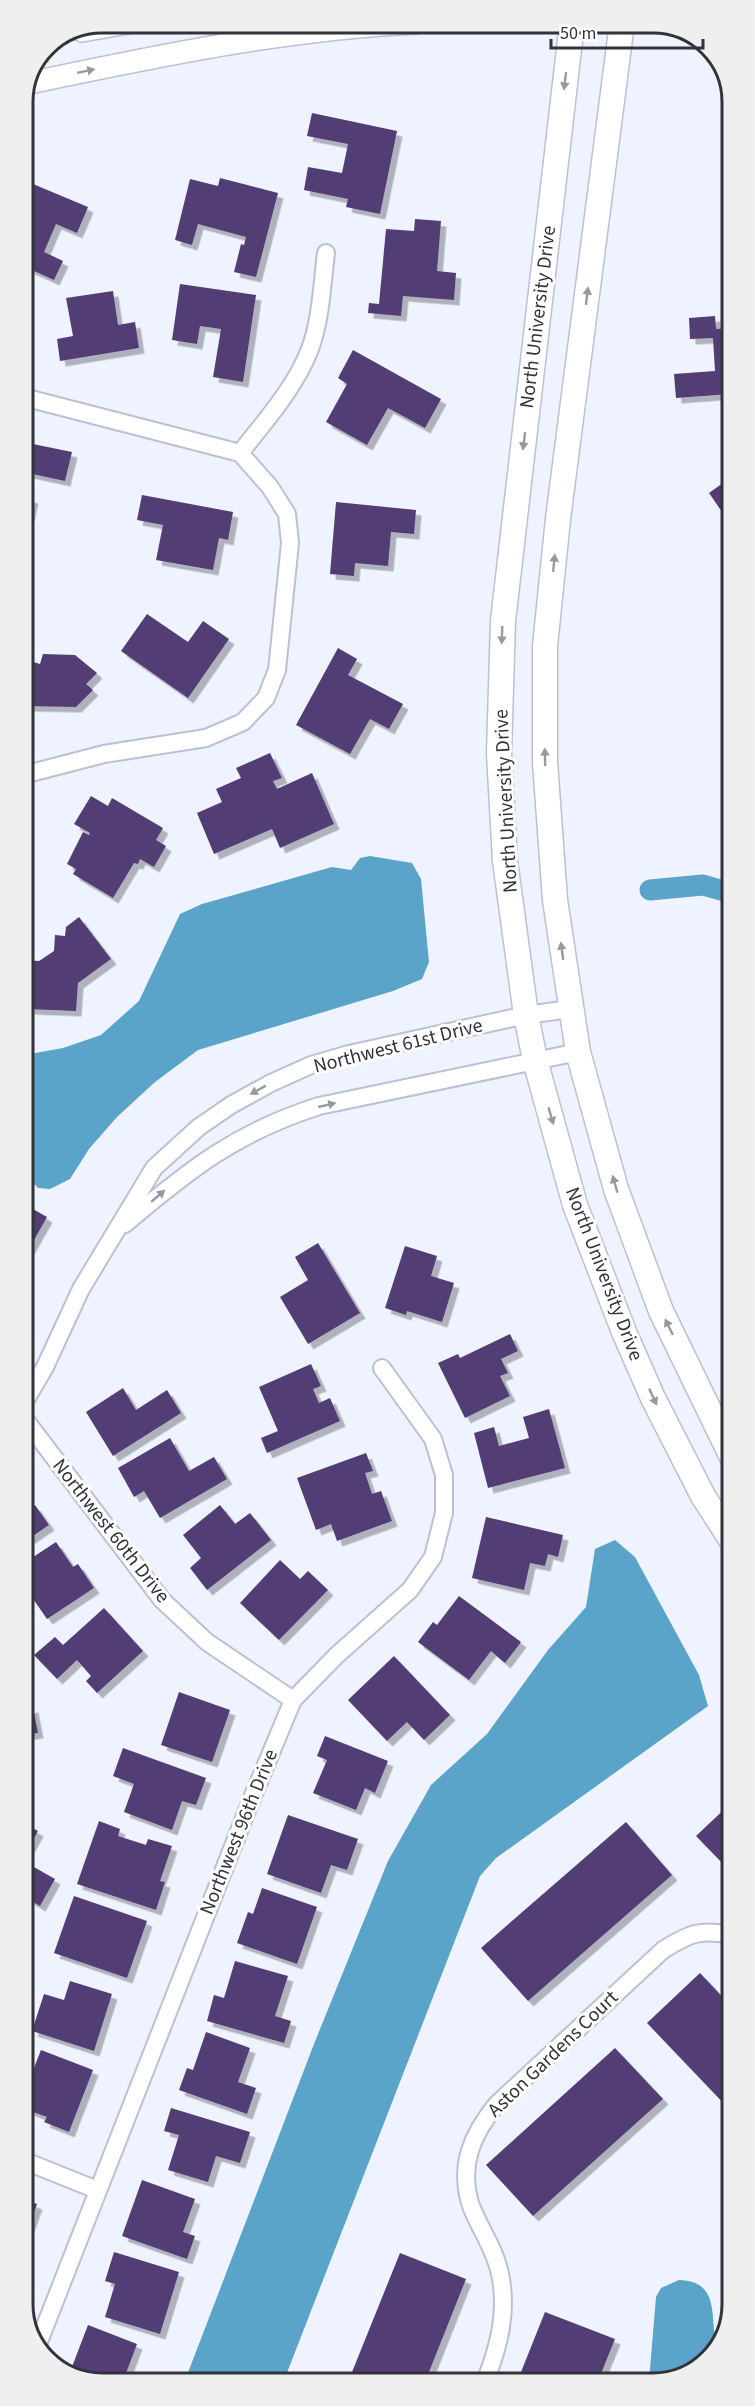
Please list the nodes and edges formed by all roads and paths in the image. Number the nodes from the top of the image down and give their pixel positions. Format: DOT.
graph roads {
  1 [pos="302,33"];
  2 [pos="571,33"];
  3 [pos="621,33"];
  4 [pos="36,81"];
  5 [pos="326,253"];
  6 [pos="33,400"];
  7 [pos="240,453"];
  8 [pos="33,772"];
  9 [pos="570,1009"];
  10 [pos="526,1016"];
  11 [pos="578,1052"];
  12 [pos="535,1060"];
  13 [pos="113,1235"];
  14 [pos="382,1368"];
  15 [pos="33,1388"];
  16 [pos="33,1430"];
  17 [pos="722,1434"];
  18 [pos="722,1525"];
  19 [pos="293,1700"];
  20 [pos="722,1933"];
  21 [pos="33,2164"];
  22 [pos="97,2190"];
  23 [pos="41,2336"];
  24 [pos="488,2373"];
  4 -- 1 [label="street, one-way"];
  2 -- 10 [label="main road, North University Drive, one-way"];
  9 -- 3 [label="main road, North University Drive, one-way"];
  5 -- 7 [label="street"];
  6 -- 7 [label="street"];
  7 -- 8 [label="street"];
  9 -- 10 [label="street, Northwest 61st Drive"];
  9 -- 11 [label="main road, North University Drive"];
  10 -- 12 [label="main road, North University Drive"];
  10 -- 13 [label="street, Northwest 61st Drive, one-way"];
  11 -- 12 [label="street, Northwest 61st Drive"];
  17 -- 11 [label="main road, North University Drive, one-way"];
  13 -- 12 [label="street, Northwest 61st Drive, one-way"];
  12 -- 18 [label="main road, North University Drive, one-way"];
  13 -- 15 [label="street, Northwest 61st Drive"];
  14 -- 19 [label="street, Northwest 96th Drive"];
  16 -- 19 [label="street, Northwest 60th Drive"];
  19 -- 22 [label="street, Northwest 96th Drive"];
  20 -- 24 [label="street, Aston Gardens Court"];
  21 -- 22 [label="street"];
  22 -- 23 [label="street, Northwest 96th Drive"];
}
